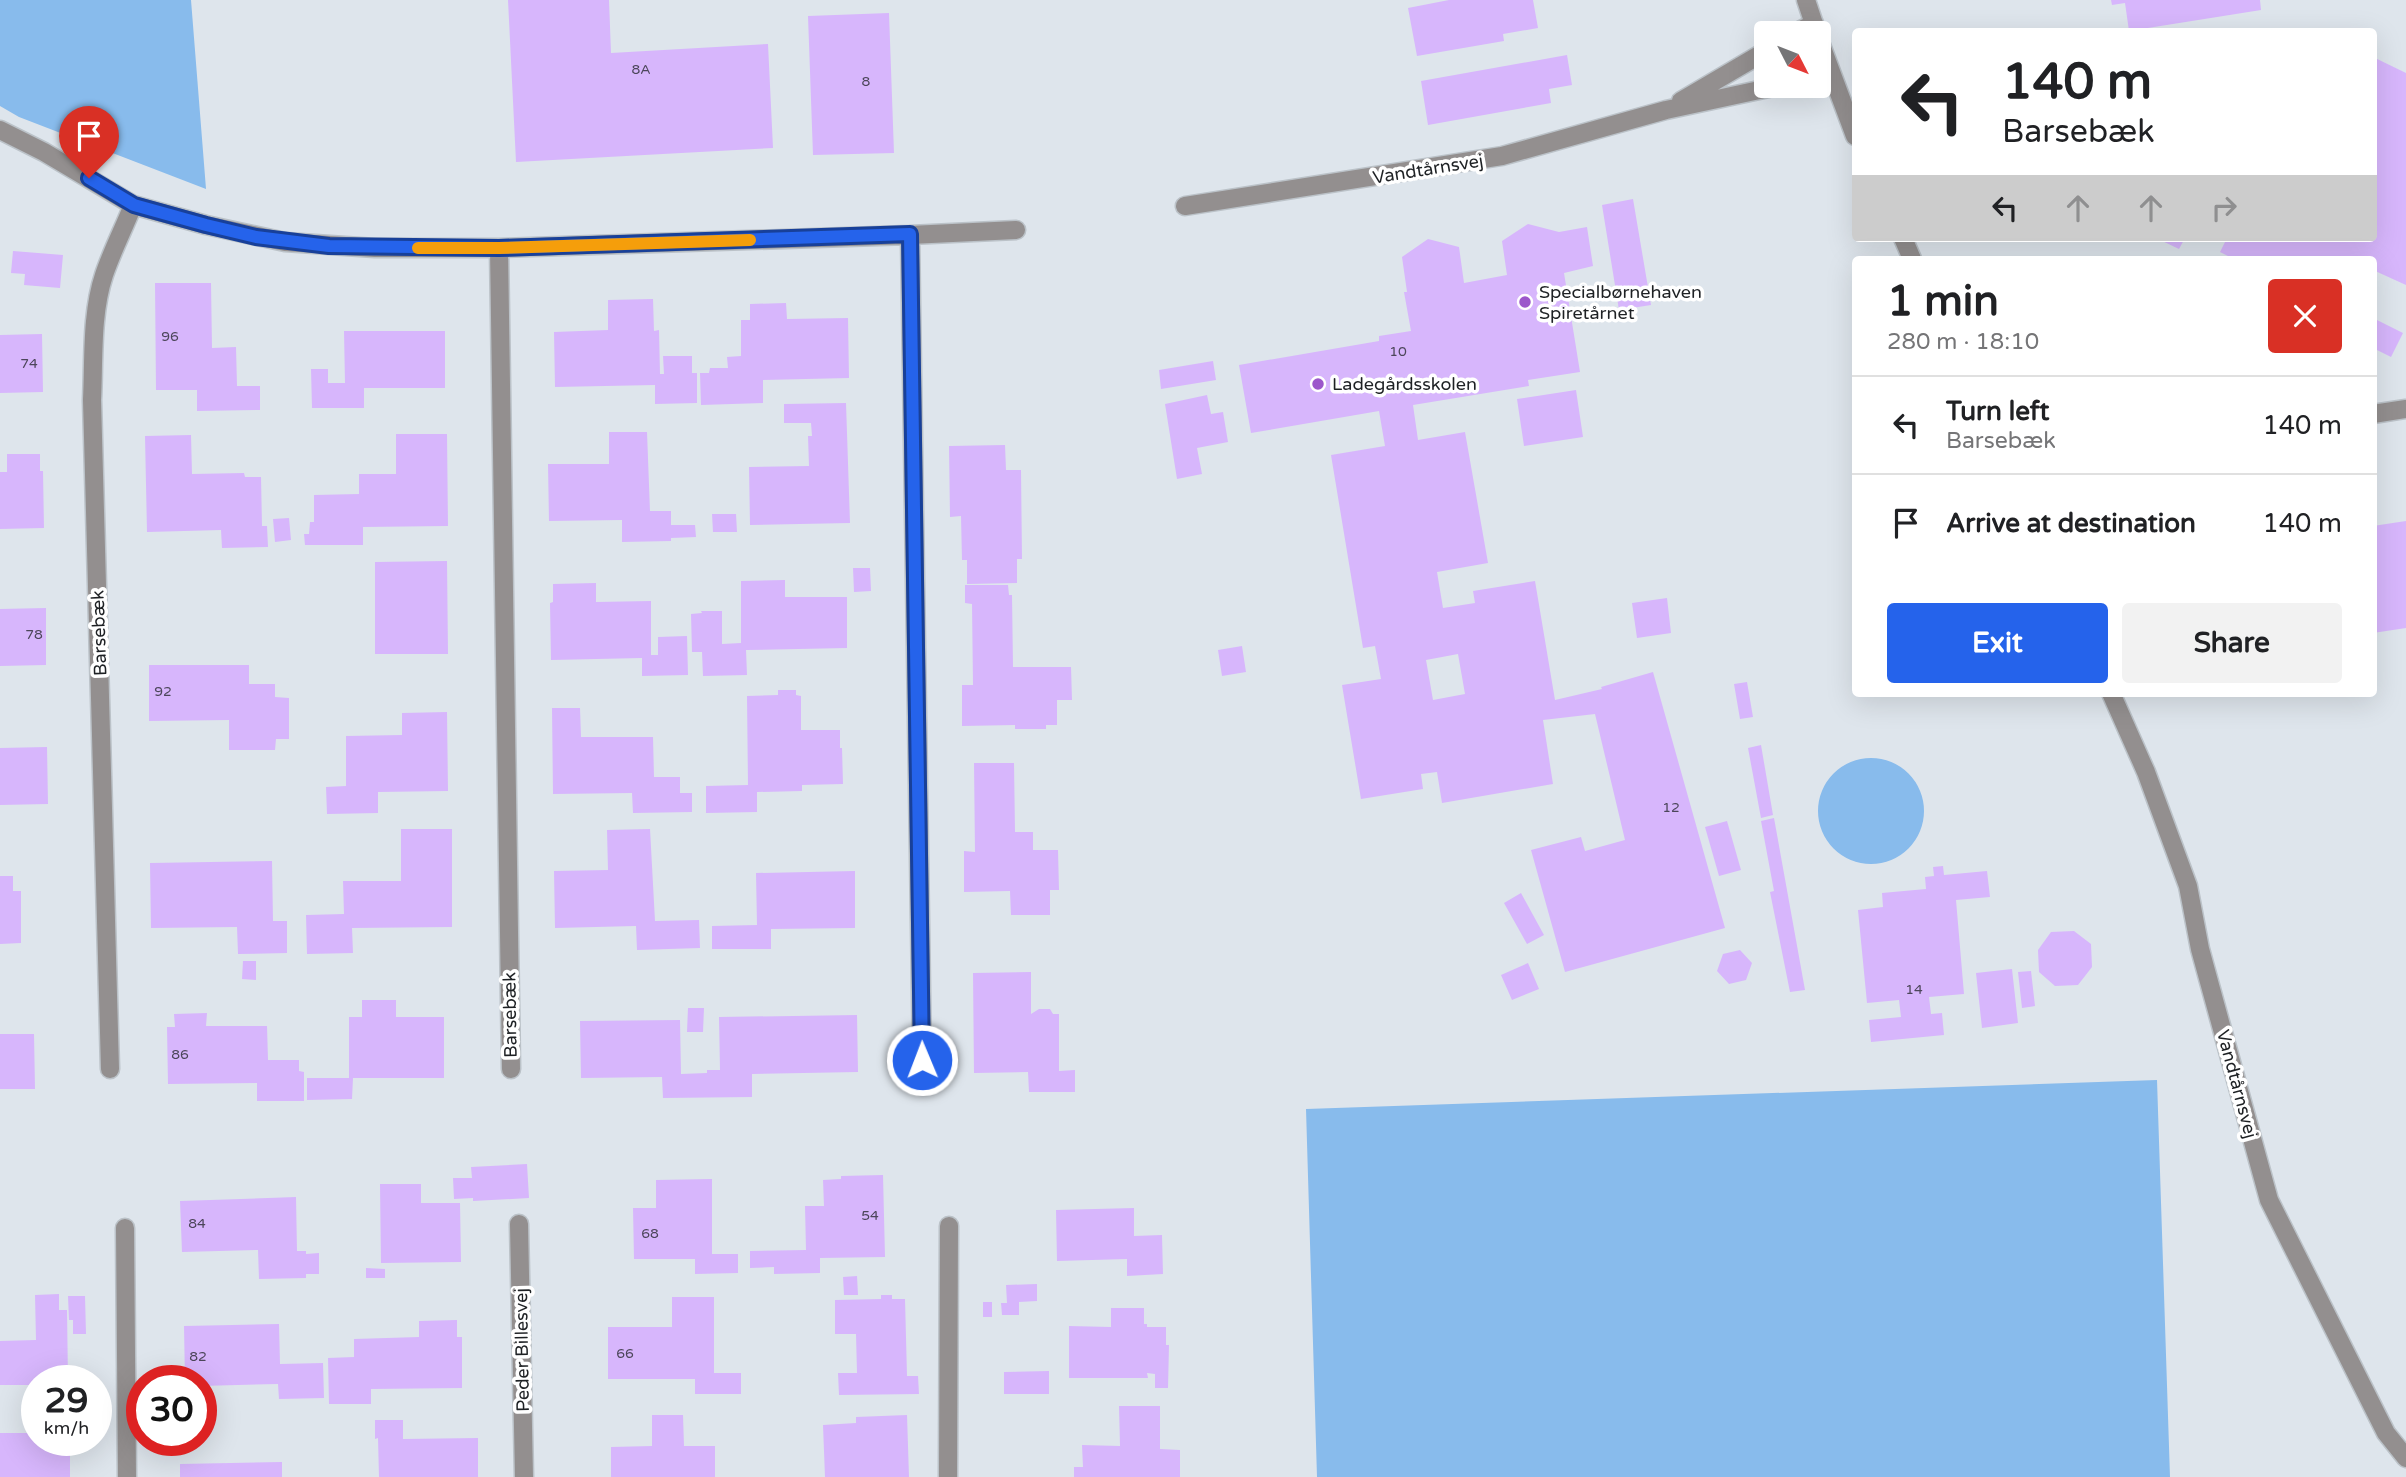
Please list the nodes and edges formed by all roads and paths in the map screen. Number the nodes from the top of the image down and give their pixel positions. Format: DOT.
graph roads {
  1 [pos="1806,0"];
  2 [pos="1813,21"];
  3 [pos="1754,58"];
  4 [pos="1831,89"];
  5 [pos="1754,91"];
  6 [pos="1666,110"];
  7 [pos="0,130"];
  8 [pos="1852,130"];
  9 [pos="134,205"];
  10 [pos="1185,205"];
  11 [pos="1016,230"];
  12 [pos="910,234"];
  13 [pos="499,248"];
  14 [pos="2406,409"];
  15 [pos="2377,413"];
  16 [pos="2113,697"];
  17 [pos="922,1060"];
  18 [pos="110,1069"];
  19 [pos="511,1069"];
  20 [pos="519,1224"];
  21 [pos="949,1226"];
  22 [pos="125,1228"];
  23 [pos="2406,1458"];
  24 [pos="127,1477"];
  25 [pos="524,1477"];
  26 [pos="948,1477"];
  1 -- 2 [label="street"];
  3 -- 6 [label="street, Vandtårnsvej"];
  4 -- 8 [label="street"];
  5 -- 6 [label="street, Vandtårnsvej"];
  6 -- 10 [label="street, Vandtårnsvej"];
  7 -- 9 [label="street"];
  9 -- 13 [label="street"];
  9 -- 18 [label="street, Barsebæk"];
  11 -- 12 [label="street"];
  12 -- 13 [label="street"];
  12 -- 17 [label="street"];
  13 -- 19 [label="street, Barsebæk"];
  14 -- 15 [label="street"];
  16 -- 23 [label="street, Vandtårnsvej"];
  20 -- 25 [label="street, Peder Billesvej"];
  21 -- 26 [label="street"];
  22 -- 24 [label="street"];
}
